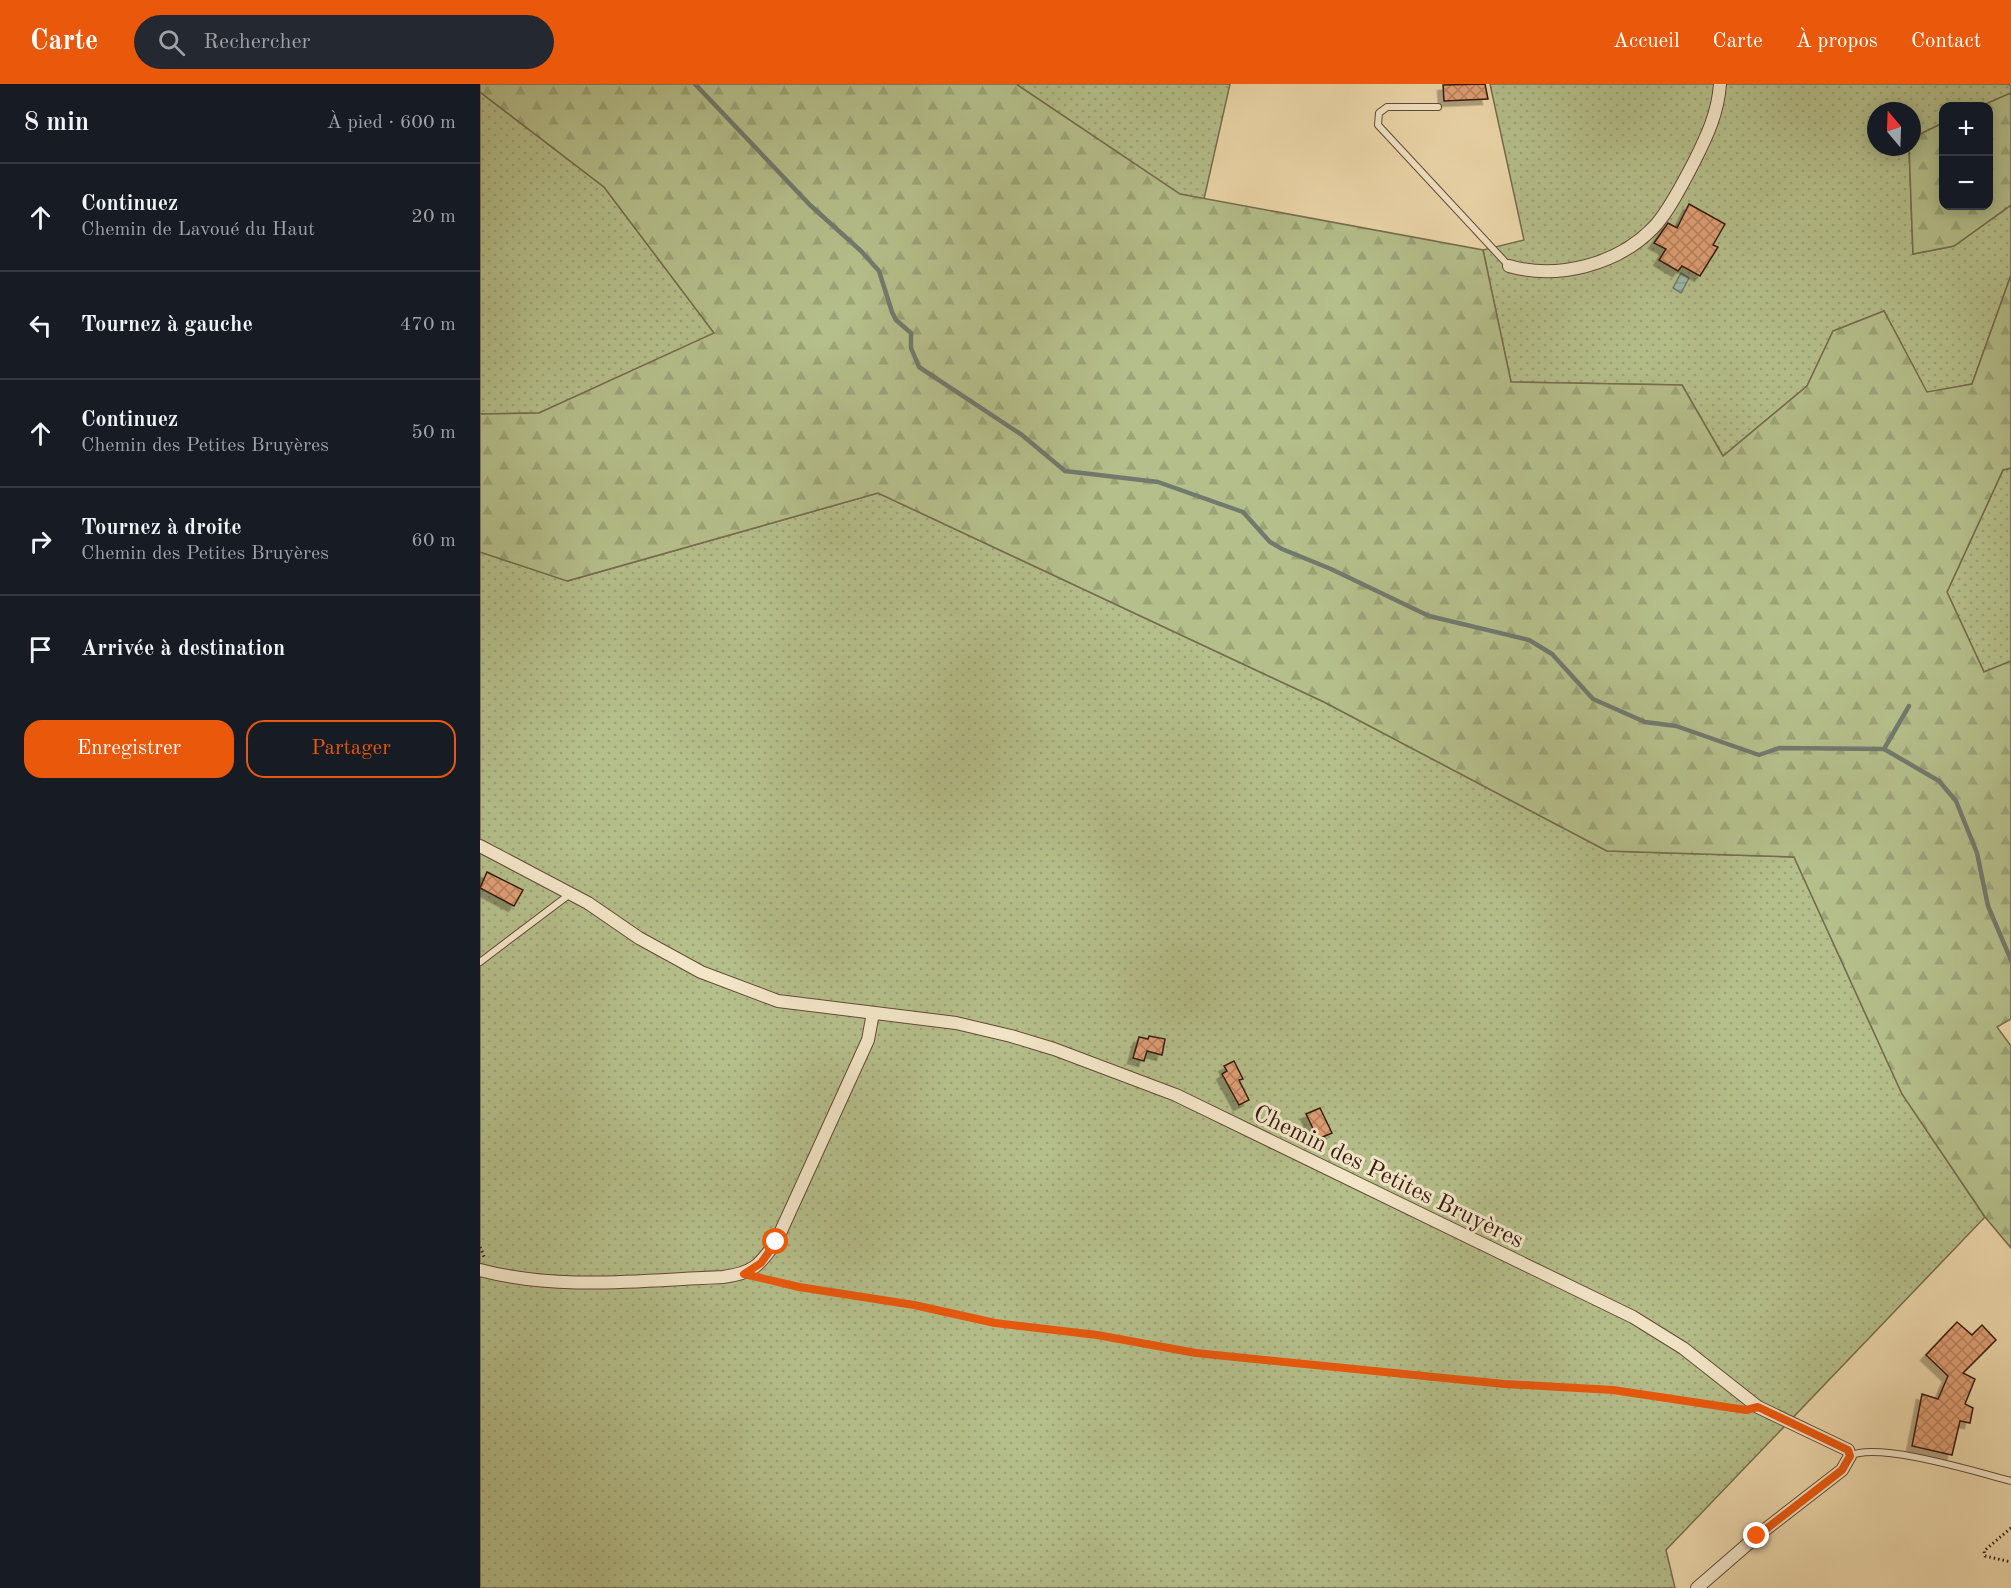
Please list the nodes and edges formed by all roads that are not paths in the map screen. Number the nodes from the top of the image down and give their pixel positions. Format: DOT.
graph roads {
  1 [pos="1720,84"];
  2 [pos="1438,107"];
  3 [pos="1509,266"];
  4 [pos="480,846"];
  5 [pos="570,893"];
  6 [pos="480,962"];
  7 [pos="873,1013"];
  8 [pos="480,1270"];
  9 [pos="1850,1456"];
  10 [pos="2011,1481"];
  11 [pos="1698,1588"];
  1 -- 3 [label="street"];
  2 -- 3 [label="lane"];
  4 -- 5 [label="street, Chemin des Petites Bruyères"];
  5 -- 6 [label="lane"];
  5 -- 7 [label="street, Chemin des Petites Bruyères"];
  7 -- 8 [label="street"];
  7 -- 9 [label="street, Chemin des Petites Bruyères"];
  9 -- 10 [label="lane"];
  9 -- 11 [label="street"];
}
